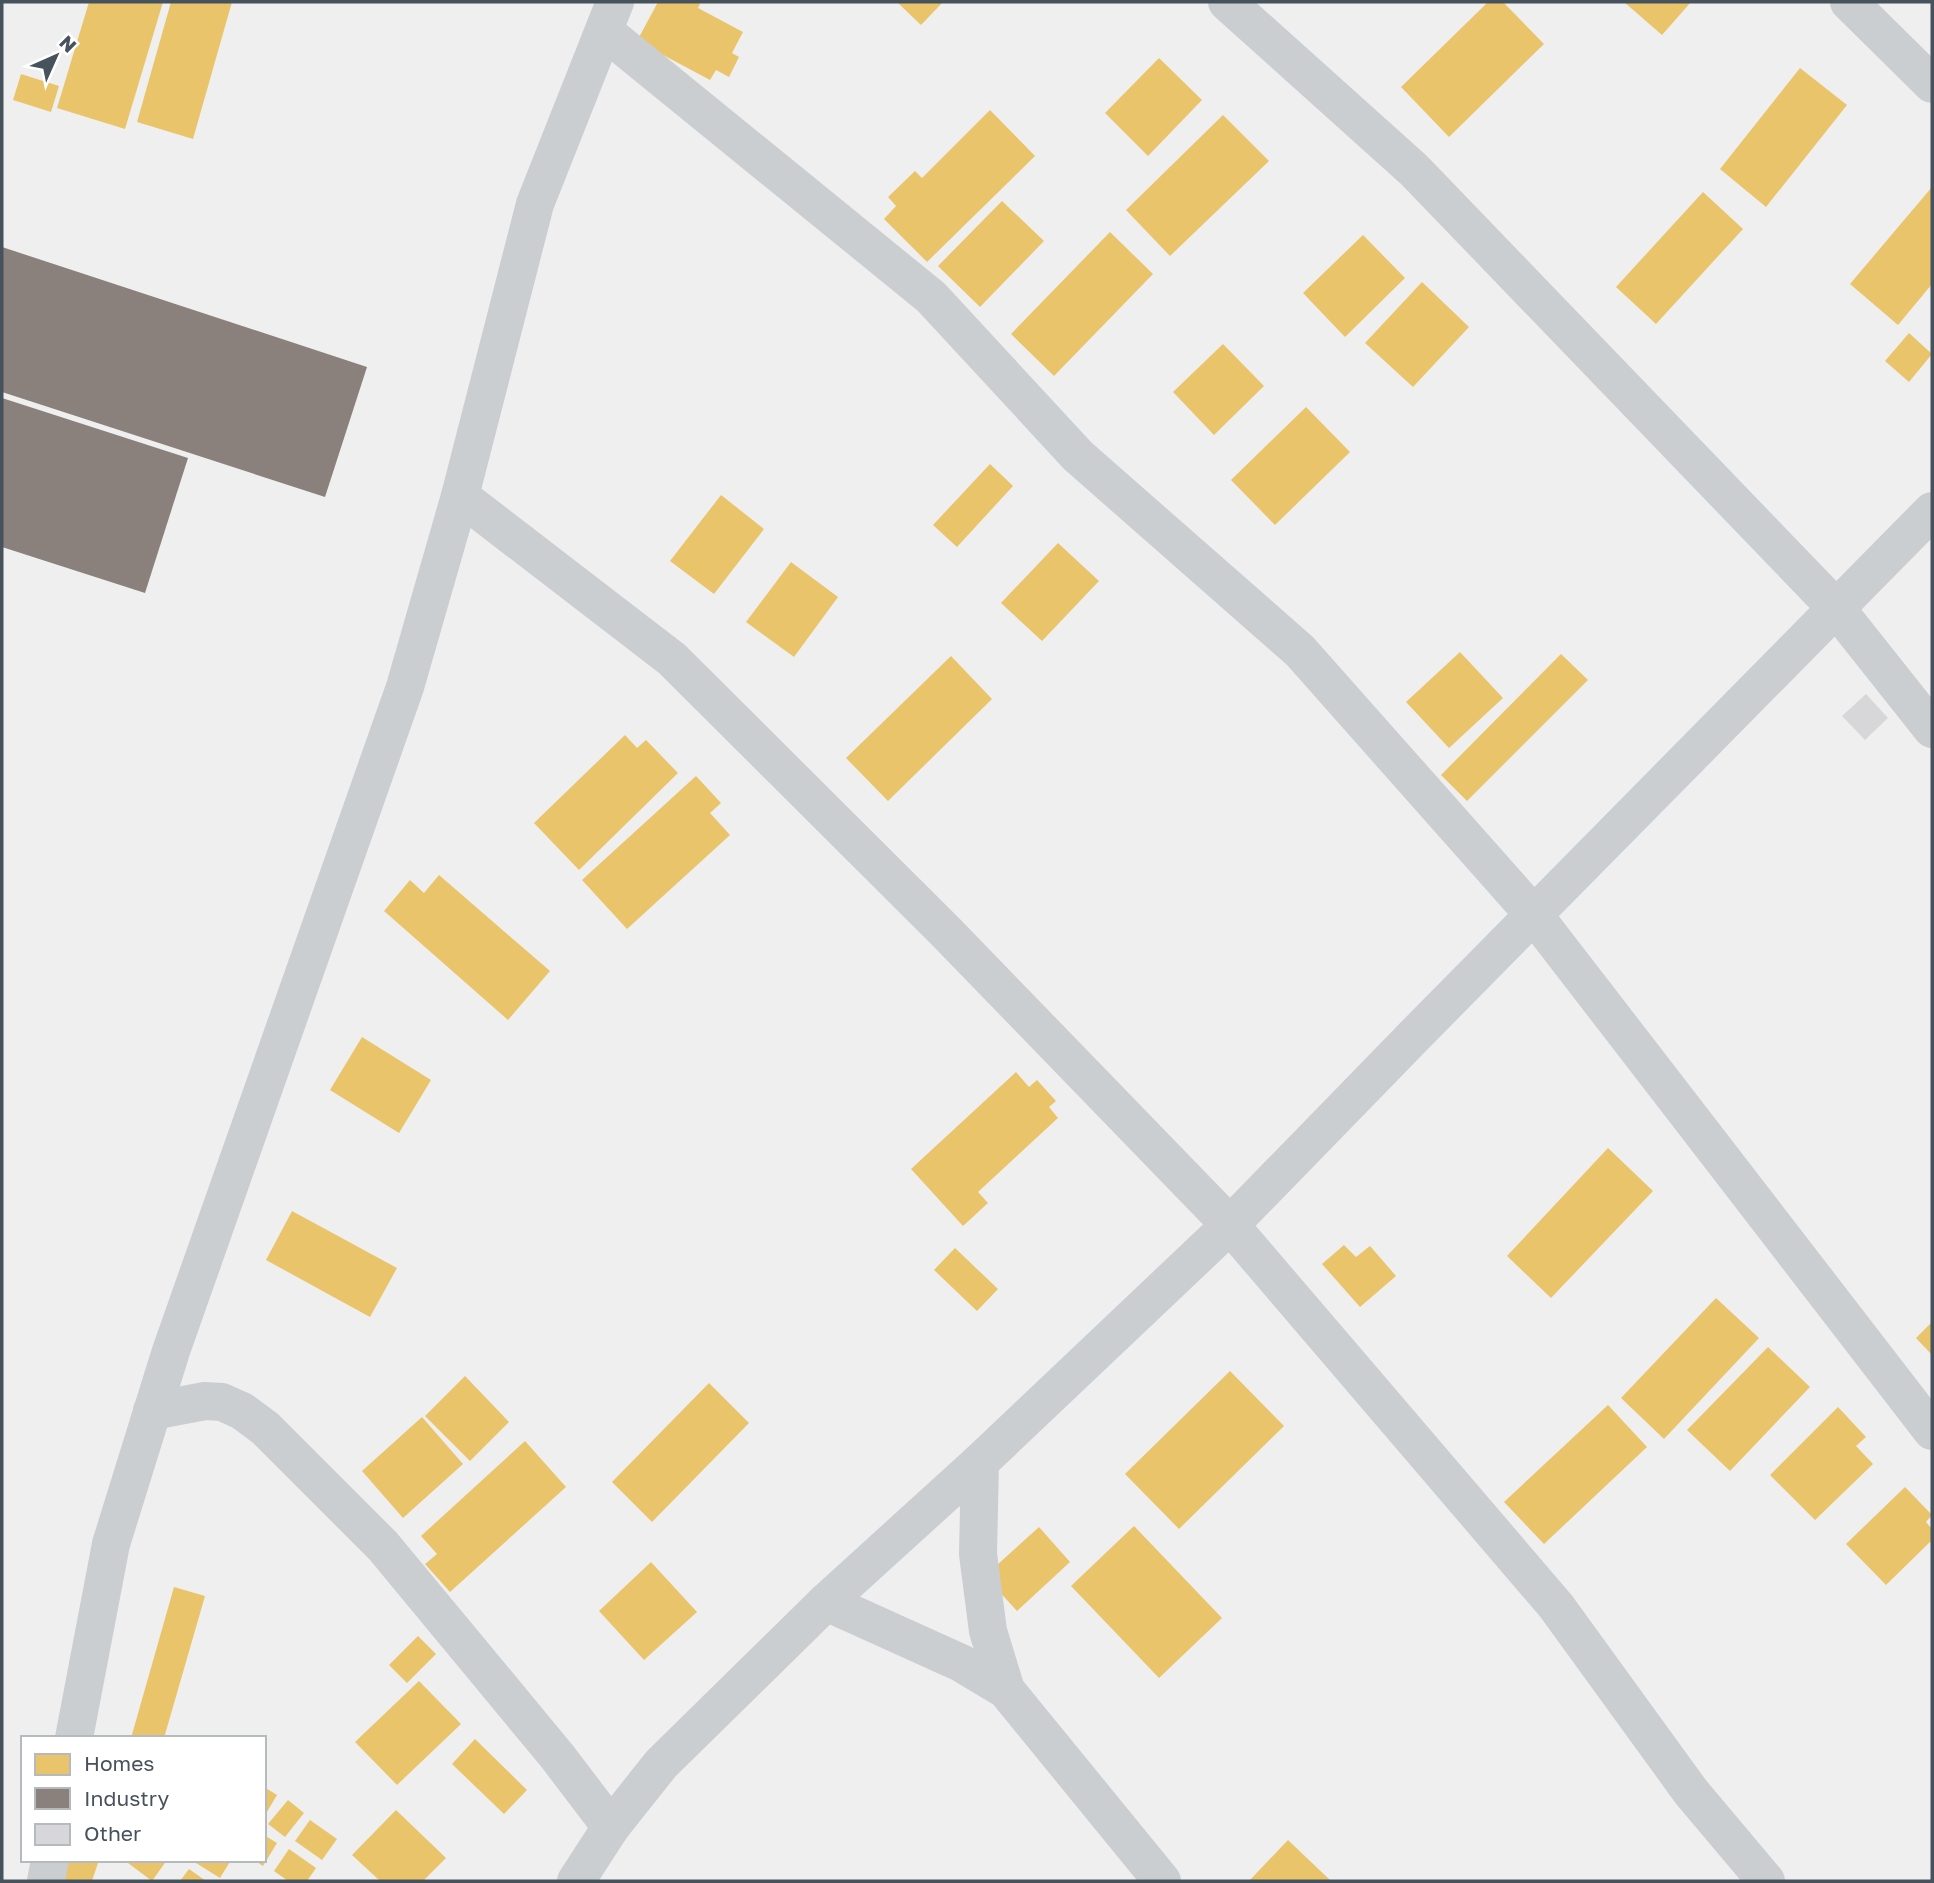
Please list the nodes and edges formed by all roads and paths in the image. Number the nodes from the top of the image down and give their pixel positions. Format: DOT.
graph roads {
  1 [pos="1227,2"];
  2 [pos="1849,2"];
  3 [pos="610,17"];
  4 [pos="1932,84"];
  5 [pos="460,496"];
  6 [pos="1932,511"];
  7 [pos="1836,608"];
  8 [pos="1932,729"];
  9 [pos="1534,915"];
  10 [pos="1230,1225"];
  11 [pos="152,1411"];
  12 [pos="1932,1431"];
  13 [pos="980,1462"];
  14 [pos="826,1602"];
  15 [pos="1006,1690"];
  16 [pos="74,1736"];
  17 [pos="611,1827"];
  18 [pos="50,1862"];
  19 [pos="46,1881"];
  20 [pos="576,1881"];
  21 [pos="1162,1881"];
  22 [pos="1766,1881"];
  1 -- 7 [label="street"];
  2 -- 4 [label="street"];
  3 -- 5 [label="street"];
  3 -- 9 [label="street"];
  5 -- 10 [label="street"];
  5 -- 11 [label="street"];
  6 -- 7 [label="street"];
  7 -- 8 [label="street"];
  7 -- 9 [label="street"];
  9 -- 10 [label="street"];
  9 -- 12 [label="street"];
  10 -- 13 [label="street"];
  10 -- 22 [label="street"];
  11 -- 16 [label="street"];
  11 -- 17 [label="street"];
  13 -- 14 [label="street"];
  13 -- 15 [label="street"];
  14 -- 15 [label="street"];
  14 -- 17 [label="street"];
  15 -- 21 [label="street"];
  17 -- 20 [label="street"];
  18 -- 19 [label="street"];
}
